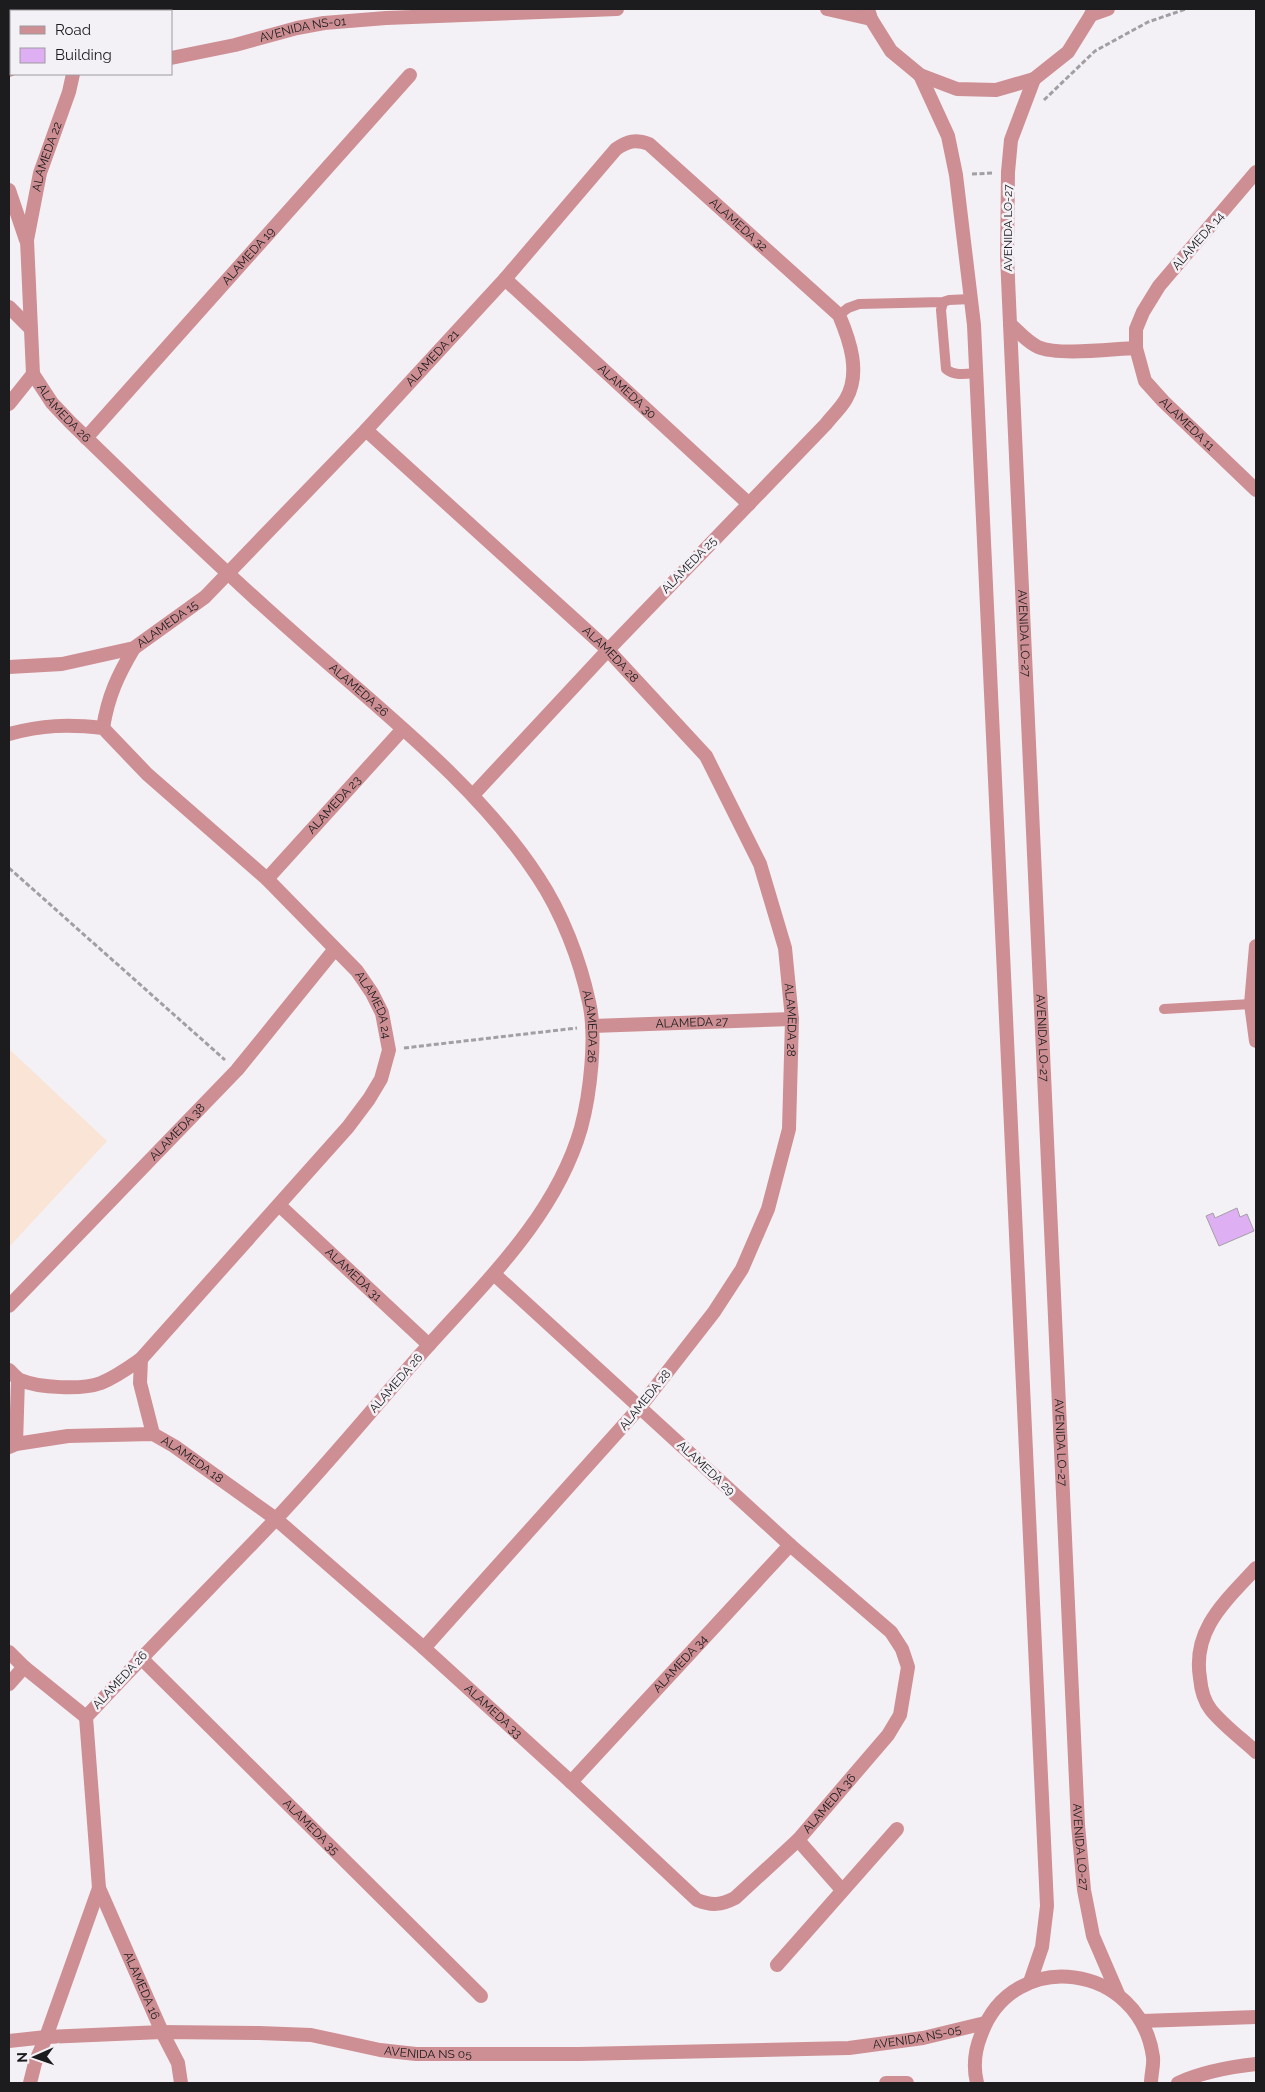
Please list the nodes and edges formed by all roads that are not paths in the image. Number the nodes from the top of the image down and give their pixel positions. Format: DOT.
graph roads {
  1 [pos="617,9"];
  2 [pos="827,9"];
  3 [pos="1108,9"];
  4 [pos="1092,12"];
  5 [pos="869,14"];
  6 [pos="172,58"];
  7 [pos="73,75"];
  8 [pos="410,75"];
  9 [pos="920,75"];
  10 [pos="1034,79"];
  11 [pos="632,140"];
  12 [pos="1256,172"];
  13 [pos="9,190"];
  14 [pos="27,240"];
  15 [pos="505,279"];
  16 [pos="971,299"];
  17 [pos="943,302"];
  18 [pos="9,308"];
  19 [pos="1143,312"];
  20 [pos="839,316"];
  21 [pos="1010,324"];
  22 [pos="31,329"];
  23 [pos="1136,348"];
  24 [pos="977,373"];
  25 [pos="33,374"];
  26 [pos="9,404"];
  27 [pos="366,430"];
  28 [pos="86,438"];
  29 [pos="1256,490"];
  30 [pos="749,504"];
  31 [pos="227,574"];
  32 [pos="134,648"];
  33 [pos="608,650"];
  34 [pos="9,667"];
  35 [pos="103,728"];
  36 [pos="402,730"];
  37 [pos="9,734"];
  38 [pos="473,795"];
  39 [pos="267,879"];
  40 [pos="1256,946"];
  41 [pos="335,949"];
  42 [pos="1254,1004"];
  43 [pos="1164,1010"];
  44 [pos="792,1019"];
  45 [pos="592,1026"];
  46 [pos="1256,1041"];
  47 [pos="278,1205"];
  48 [pos="494,1274"];
  49 [pos="9,1306"];
  50 [pos="429,1345"];
  51 [pos="141,1359"];
  52 [pos="13,1374"];
  53 [pos="640,1407"];
  54 [pos="153,1434"];
  55 [pos="12,1445"];
  56 [pos="276,1518"];
  57 [pos="790,1545"];
  58 [pos="1256,1568"];
  59 [pos="424,1648"];
  60 [pos="9,1652"];
  61 [pos="140,1658"];
  62 [pos="24,1667"];
  63 [pos="908,1667"];
  64 [pos="9,1684"];
  65 [pos="86,1717"];
  66 [pos="1256,1752"];
  67 [pos="571,1782"];
  68 [pos="897,1830"];
  69 [pos="798,1840"];
  70 [pos="99,1888"];
  71 [pos="842,1890"];
  72 [pos="708,1905"];
  73 [pos="777,1965"];
  74 [pos="1030,1982"];
  75 [pos="1118,1994"];
  76 [pos="481,1996"];
  77 [pos="1256,2017"];
  78 [pos="1142,2020"];
  79 [pos="985,2023"];
  80 [pos="162,2032"];
  81 [pos="46,2037"];
  82 [pos="9,2041"];
  83 [pos="849,2048"];
  84 [pos="1256,2064"];
  85 [pos="30,2083"];
  86 [pos="181,2083"];
  87 [pos="886,2083"];
  88 [pos="907,2083"];
  89 [pos="977,2083"];
  90 [pos="1150,2083"];
  91 [pos="1178,2083"];
  1 -- 6 [label="street, AVENIDA NS-01"];
  2 -- 5 [label="street"];
  3 -- 4 [label="street"];
  4 -- 10 [label="street"];
  5 -- 9 [label="street"];
  7 -- 14 [label="street, ALAMEDA 22"];
  8 -- 28 [label="street, ALAMEDA 19"];
  9 -- 10 [label="street"];
  9 -- 16 [label="street"];
  10 -- 21 [label="street, AVENIDA LO-27"];
  11 -- 15 [label="street, ALAMEDA 21"];
  11 -- 20 [label="street, ALAMEDA 32"];
  12 -- 19 [label="street, ALAMEDA 14"];
  13 -- 14 [label="street, ALAMEDA 22"];
  14 -- 22 [label="street, ALAMEDA 22"];
  15 -- 27 [label="street, ALAMEDA 21"];
  15 -- 30 [label="street, ALAMEDA 30"];
  16 -- 17 [label="lane"];
  16 -- 24 [label="street"];
  17 -- 20 [label="lane"];
  17 -- 24 [label="lane"];
  18 -- 22 [label="street"];
  19 -- 23 [label="street, ALAMEDA 11"];
  20 -- 30 [label="street, ALAMEDA 25"];
  21 -- 23 [label="street"];
  21 -- 75 [label="street, AVENIDA LO-27"];
  22 -- 25 [label="street, ALAMEDA 22"];
  23 -- 29 [label="street, ALAMEDA 11"];
  24 -- 74 [label="street"];
  25 -- 26 [label="street"];
  25 -- 28 [label="street, ALAMEDA 26"];
  27 -- 31 [label="street, ALAMEDA 21"];
  27 -- 33 [label="street, ALAMEDA 28"];
  28 -- 31 [label="street, ALAMEDA 26"];
  30 -- 33 [label="street, ALAMEDA 25"];
  31 -- 32 [label="street, ALAMEDA 15"];
  31 -- 36 [label="street, ALAMEDA 26"];
  32 -- 34 [label="street, ALAMEDA 15"];
  32 -- 35 [label="street"];
  33 -- 38 [label="street, ALAMEDA 25"];
  33 -- 44 [label="street, ALAMEDA 28"];
  35 -- 37 [label="street"];
  35 -- 39 [label="street, ALAMEDA 24"];
  36 -- 38 [label="street, ALAMEDA 26"];
  36 -- 39 [label="street, ALAMEDA 23"];
  38 -- 45 [label="street, ALAMEDA 26"];
  39 -- 41 [label="street, ALAMEDA 24"];
  40 -- 42 [label="street"];
  41 -- 47 [label="street, ALAMEDA 24"];
  41 -- 49 [label="street, ALAMEDA 38"];
  42 -- 43 [label="lane"];
  42 -- 46 [label="street"];
  44 -- 45 [label="street, ALAMEDA 27"];
  44 -- 53 [label="street, ALAMEDA 28"];
  45 -- 48 [label="street, ALAMEDA 26"];
  47 -- 50 [label="street, ALAMEDA 31"];
  47 -- 51 [label="street, ALAMEDA 24"];
  48 -- 50 [label="street, ALAMEDA 26"];
  48 -- 53 [label="street, ALAMEDA 29"];
  50 -- 56 [label="street, ALAMEDA 26"];
  51 -- 52 [label="street, ALAMEDA 24"];
  51 -- 54 [label="street"];
  52 -- 55 [label="street"];
  53 -- 57 [label="street, ALAMEDA 29"];
  53 -- 59 [label="street, ALAMEDA 28"];
  54 -- 55 [label="street, ALAMEDA 18"];
  54 -- 56 [label="street, ALAMEDA 18"];
  56 -- 59 [label="street, ALAMEDA 33"];
  56 -- 61 [label="street, ALAMEDA 26"];
  57 -- 63 [label="street, ALAMEDA 29"];
  57 -- 67 [label="street, ALAMEDA 34"];
  58 -- 66 [label="street"];
  59 -- 67 [label="street, ALAMEDA 33"];
  60 -- 62 [label="street"];
  61 -- 65 [label="street, ALAMEDA 26"];
  61 -- 76 [label="street, ALAMEDA 35"];
  62 -- 64 [label="street"];
  62 -- 65 [label="street"];
  63 -- 69 [label="street, ALAMEDA 36"];
  65 -- 70 [label="street, ALAMEDA 16"];
  67 -- 72 [label="street, ALAMEDA 33"];
  68 -- 71 [label="street"];
  69 -- 71 [label="street"];
  69 -- 72 [label="street, ALAMEDA 36"];
  70 -- 80 [label="street, ALAMEDA 16"];
  70 -- 81 [label="street, ALAMEDA 16"];
  71 -- 73 [label="street"];
  74 -- 75 [label="street"];
  74 -- 79 [label="street"];
  75 -- 78 [label="street"];
  77 -- 78 [label="street"];
  78 -- 90 [label="street"];
  79 -- 83 [label="street, AVENIDA NS-05"];
  79 -- 89 [label="street"];
  80 -- 81 [label="street, AVENIDA NS 05"];
  80 -- 83 [label="street, AVENIDA NS 05"];
  80 -- 86 [label="street, ALAMEDA 16"];
  81 -- 82 [label="street, AVENIDA NS 05"];
  81 -- 85 [label="street, ALAMEDA 16"];
  84 -- 91 [label="street"];
  87 -- 88 [label="street"];
}
